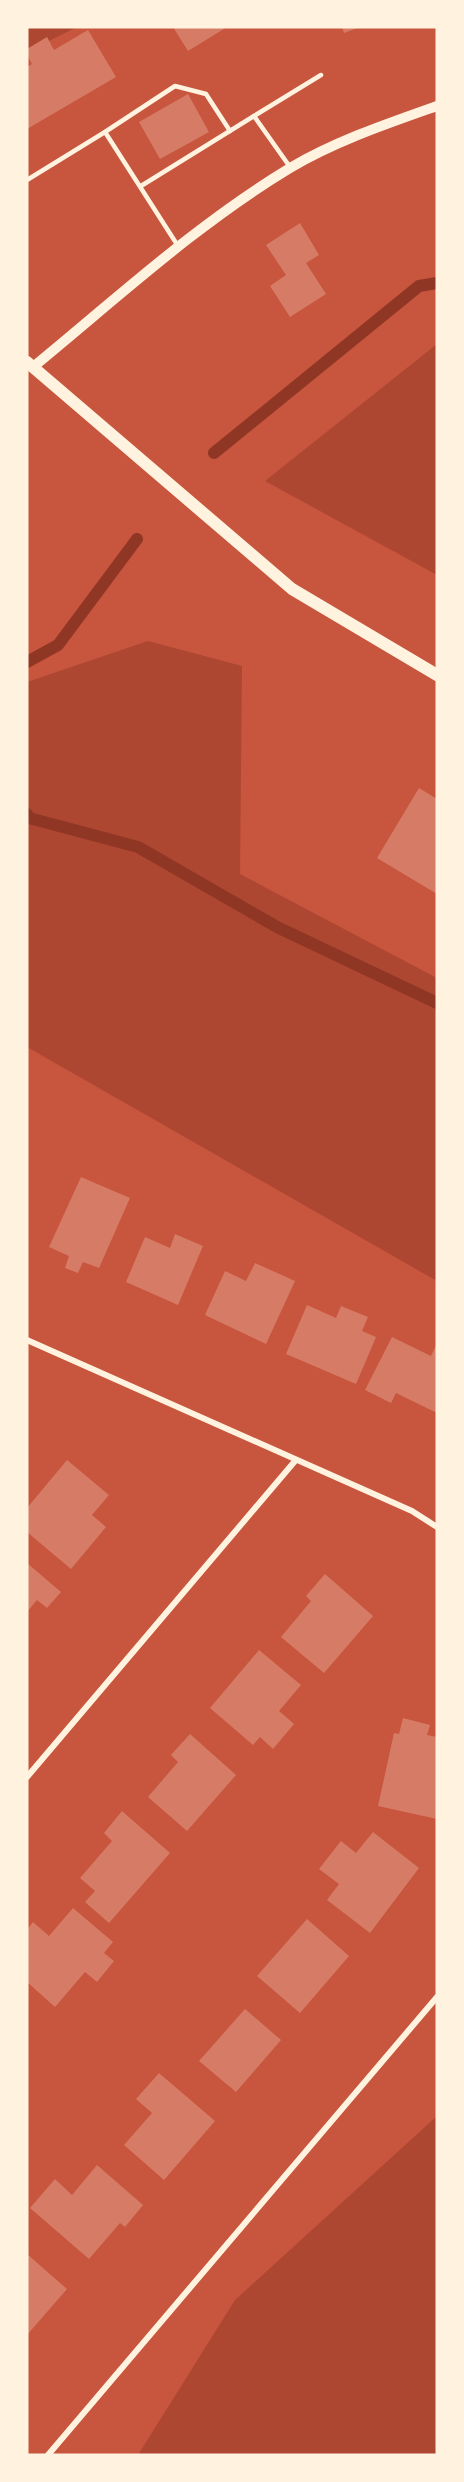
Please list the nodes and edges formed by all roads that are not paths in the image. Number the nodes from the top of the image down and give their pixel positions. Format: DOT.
graph roads {
  1 [pos="321,75"];
  2 [pos="437,106"];
  3 [pos="254,116"];
  4 [pos="230,131"];
  5 [pos="105,132"];
  6 [pos="290,168"];
  7 [pos="27,180"];
  8 [pos="141,186"];
  9 [pos="180,248"];
  10 [pos="30,365"];
  11 [pos="437,675"];
  12 [pos="27,1340"];
  13 [pos="295,1461"];
  14 [pos="437,1527"];
  15 [pos="27,1777"];
  16 [pos="437,1997"];
  17 [pos="48,2455"];
  1 -- 3 [label="lane"];
  2 -- 6 [label="street"];
  3 -- 4 [label="lane"];
  3 -- 6 [label="lane"];
  4 -- 5 [label="lane"];
  4 -- 8 [label="lane"];
  5 -- 7 [label="lane"];
  5 -- 8 [label="lane"];
  6 -- 9 [label="street"];
  8 -- 9 [label="lane"];
  9 -- 10 [label="street"];
  10 -- 11 [label="main road"];
  12 -- 13 [label="street"];
  13 -- 14 [label="street"];
  13 -- 15 [label="street"];
  16 -- 17 [label="street"];
}
